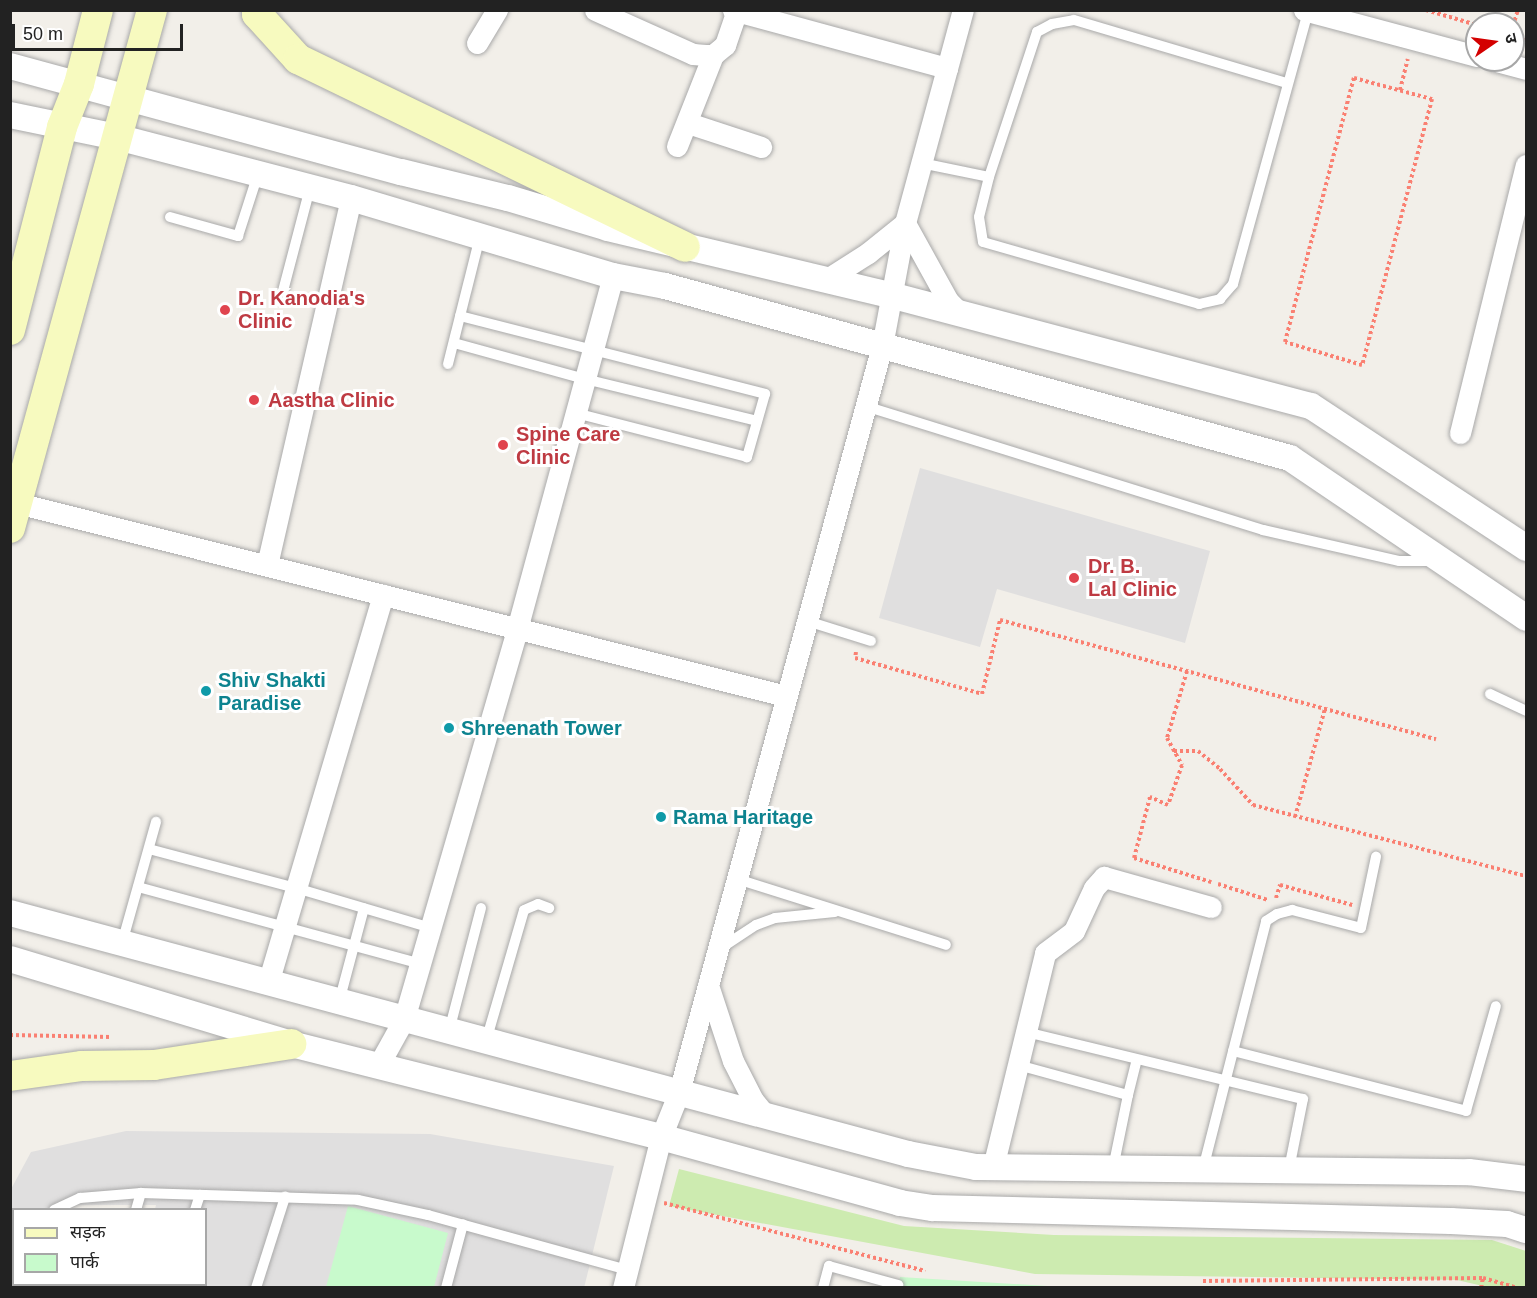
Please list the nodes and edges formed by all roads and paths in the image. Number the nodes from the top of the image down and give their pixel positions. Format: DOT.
graph roads {
  1 [pos="98,10"];
  2 [pos="152,10"];
  3 [pos="257,10"];
  4 [pos="497,10"];
  5 [pos="595,10"];
  6 [pos="963,10"];
  7 [pos="1426,10"];
  8 [pos="736,11"];
  9 [pos="1306,11"];
  10 [pos="1465,21"];
  11 [pos="1413,39"];
  12 [pos="477,43"];
  13 [pos="1465,53"];
  14 [pos="713,54"];
  15 [pos="10,66"];
  16 [pos="947,68"];
  17 [pos="1287,83"];
  18 [pos="78,84"];
  19 [pos="1400,90"];
  20 [pos="128,98"];
  21 [pos="10,115"];
  22 [pos="687,123"];
  23 [pos="62,127"];
  24 [pos="117,137"];
  25 [pos="676,146"];
  26 [pos="761,147"];
  27 [pos="921,163"];
  28 [pos="1527,165"];
  29 [pos="258,174"];
  30 [pos="989,177"];
  31 [pos="310,188"];
  32 [pos="351,198"];
  33 [pos="170,217"];
  34 [pos="905,224"];
  35 [pos="480,237"];
  36 [pos="685,246"];
  37 [pos="613,276"];
  38 [pos="824,281"];
  39 [pos="283,291"];
  40 [pos="890,295"];
  41 [pos="960,314"];
  42 [pos="460,316"];
  43 [pos="10,330"];
  44 [pos="453,343"];
  45 [pos="882,346"];
  46 [pos="592,352"];
  47 [pos="448,364"];
  48 [pos="585,379"];
  49 [pos="865,406"];
  50 [pos="576,413"];
  51 [pos="758,421"];
  52 [pos="1460,433"];
  53 [pos="14,515"];
  54 [pos="1527,548"];
  55 [pos="1442,560"];
  56 [pos="267,566"];
  57 [pos="383,595"];
  58 [pos="1527,618"];
  59 [pos="807,621"];
  60 [pos="517,629"];
  61 [pos="866,639"];
  62 [pos="1187,671"];
  63 [pos="1490,694"];
  64 [pos="786,696"];
  65 [pos="1325,709"];
  66 [pos="1527,711"];
  67 [pos="1436,740"];
  68 [pos="1174,751"];
  69 [pos="1295,817"];
  70 [pos="156,822"];
  71 [pos="149,849"];
  72 [pos="1376,857"];
  73 [pos="1525,876"];
  74 [pos="737,879"];
  75 [pos="138,886"];
  76 [pos="296,888"];
  77 [pos="1211,907"];
  78 [pos="364,908"];
  79 [pos="482,908"];
  80 [pos="549,908"];
  81 [pos="1365,909"];
  82 [pos="838,912"];
  83 [pos="10,913"];
  84 [pos="285,926"];
  85 [pos="431,928"];
  86 [pos="122,944"];
  87 [pos="355,945"];
  88 [pos="946,945"];
  89 [pos="716,953"];
  90 [pos="10,959"];
  91 [pos="421,964"];
  92 [pos="268,983"];
  93 [pos="708,985"];
  94 [pos="339,1002"];
  95 [pos="1496,1006"];
  96 [pos="404,1020"];
  97 [pos="449,1031"];
  98 [pos="1026,1032"];
  99 [pos="486,1041"];
  100 [pos="291,1044"];
  101 [pos="1233,1051"];
  102 [pos="1137,1060"];
  103 [pos="1018,1065"];
  104 [pos="378,1066"];
  105 [pos="10,1076"];
  106 [pos="1225,1082"];
  107 [pos="678,1092"];
  108 [pos="1128,1095"];
  109 [pos="766,1116"];
  110 [pos="661,1137"];
  111 [pos="993,1167"];
  112 [pos="1113,1168"];
  113 [pos="1203,1170"];
  114 [pos="1289,1171"];
  115 [pos="1527,1179"];
  116 [pos="141,1193"];
  117 [pos="200,1195"];
  118 [pos="285,1197"];
  119 [pos="646,1198"];
  120 [pos="56,1208"];
  121 [pos="136,1208"];
  122 [pos="195,1208"];
  123 [pos="463,1224"];
  124 [pos="1527,1230"];
  125 [pos="925,1271"];
  126 [pos="1483,1278"];
  127 [pos="626,1279"];
  128 [pos="1203,1281"];
  129 [pos="898,1283"];
  130 [pos="256,1287"];
  131 [pos="446,1287"];
  132 [pos="823,1287"];
  133 [pos="1481,1287"];
  134 [pos="1518,1287"];
  1 -- 18 [label="main road"];
  2 -- 20 [label="main road"];
  3 -- 36 [label="main road"];
  4 -- 12 [label="street"];
  5 -- 14 [label="street"];
  6 -- 16 [label="street"];
  7 -- 10 [label="path"];
  8 -- 14 [label="street"];
  8 -- 16 [label="street"];
  9 -- 11 [label="street"];
  9 -- 17 [label="lane"];
  11 -- 13 [label="street"];
  11 -- 19 [label="path"];
  14 -- 22 [label="street"];
  15 -- 18 [label="street"];
  16 -- 27 [label="street"];
  17 -- 30 [label="lane"];
  17 -- 30 [label="lane"];
  18 -- 20 [label="street"];
  18 -- 23 [label="main road"];
  19 -- 19 [label="path"];
  20 -- 24 [label="main road"];
  20 -- 36 [label="street"];
  21 -- 23 [label="street"];
  22 -- 25 [label="street"];
  22 -- 26 [label="street"];
  23 -- 24 [label="street"];
  23 -- 43 [label="main road"];
  24 -- 29 [label="street"];
  24 -- 53 [label="main road"];
  27 -- 30 [label="lane"];
  27 -- 34 [label="street"];
  28 -- 52 [label="street"];
  29 -- 31 [label="street"];
  29 -- 33 [label="lane"];
  31 -- 32 [label="street"];
  31 -- 39 [label="lane"];
  32 -- 35 [label="street"];
  32 -- 56 [label="street"];
  34 -- 38 [label="street"];
  34 -- 40 [label="street"];
  34 -- 41 [label="street"];
  35 -- 37 [label="street"];
  35 -- 42 [label="lane"];
  36 -- 38 [label="street"];
  37 -- 45 [label="street"];
  37 -- 46 [label="street"];
  38 -- 40 [label="street"];
  40 -- 41 [label="street"];
  40 -- 45 [label="street"];
  41 -- 54 [label="street"];
  42 -- 44 [label="lane"];
  42 -- 46 [label="lane"];
  44 -- 47 [label="lane"];
  44 -- 48 [label="lane"];
  45 -- 49 [label="street"];
  45 -- 55 [label="street"];
  46 -- 48 [label="street"];
  46 -- 51 [label="lane"];
  48 -- 50 [label="street"];
  48 -- 51 [label="lane"];
  49 -- 55 [label="lane"];
  49 -- 59 [label="street"];
  50 -- 51 [label="lane"];
  50 -- 60 [label="street"];
  53 -- 56 [label="street"];
  55 -- 58 [label="street"];
  56 -- 57 [label="street"];
  57 -- 60 [label="street"];
  57 -- 76 [label="street"];
  59 -- 61 [label="lane"];
  59 -- 64 [label="street"];
  60 -- 64 [label="street"];
  60 -- 85 [label="street"];
  61 -- 62 [label="path"];
  62 -- 65 [label="path"];
  62 -- 68 [label="path"];
  63 -- 66 [label="lane"];
  64 -- 74 [label="street"];
  65 -- 67 [label="path"];
  65 -- 69 [label="path"];
  68 -- 69 [label="path"];
  68 -- 81 [label="path"];
  69 -- 73 [label="path"];
  70 -- 71 [label="lane"];
  71 -- 75 [label="lane"];
  71 -- 76 [label="lane"];
  72 -- 81 [label="lane"];
  74 -- 82 [label="lane"];
  74 -- 89 [label="street"];
  75 -- 84 [label="lane"];
  75 -- 86 [label="lane"];
  76 -- 78 [label="lane"];
  76 -- 84 [label="street"];
  77 -- 98 [label="street"];
  78 -- 85 [label="lane"];
  78 -- 87 [label="lane"];
  79 -- 97 [label="lane"];
  80 -- 99 [label="lane"];
  81 -- 101 [label="lane"];
  82 -- 88 [label="lane"];
  82 -- 89 [label="lane"];
  83 -- 86 [label="street"];
  84 -- 87 [label="lane"];
  84 -- 92 [label="street"];
  85 -- 91 [label="street"];
  86 -- 92 [label="street"];
  87 -- 91 [label="lane"];
  87 -- 94 [label="lane"];
  89 -- 93 [label="street"];
  90 -- 100 [label="street"];
  91 -- 96 [label="street"];
  92 -- 94 [label="street"];
  93 -- 107 [label="street"];
  93 -- 109 [label="street"];
  94 -- 96 [label="street"];
  95 -- 101 [label="lane"];
  96 -- 97 [label="street"];
  96 -- 104 [label="street"];
  97 -- 99 [label="street"];
  98 -- 102 [label="lane"];
  98 -- 103 [label="street"];
  99 -- 107 [label="street"];
  100 -- 104 [label="street"];
  100 -- 105 [label="main road"];
  101 -- 106 [label="lane"];
  102 -- 106 [label="lane"];
  102 -- 108 [label="lane"];
  103 -- 108 [label="lane"];
  103 -- 111 [label="street"];
  104 -- 110 [label="street"];
  106 -- 113 [label="lane"];
  106 -- 114 [label="lane"];
  107 -- 109 [label="street"];
  107 -- 110 [label="street"];
  108 -- 112 [label="lane"];
  109 -- 111 [label="street"];
  110 -- 119 [label="street"];
  110 -- 124 [label="street"];
  111 -- 112 [label="street"];
  112 -- 113 [label="street"];
  113 -- 114 [label="street"];
  114 -- 115 [label="street"];
  116 -- 117 [label="lane"];
  116 -- 120 [label="lane"];
  116 -- 121 [label="lane"];
  117 -- 118 [label="lane"];
  117 -- 122 [label="lane"];
  118 -- 123 [label="lane"];
  118 -- 130 [label="lane"];
  119 -- 125 [label="path"];
  119 -- 127 [label="street"];
  123 -- 127 [label="lane"];
  123 -- 131 [label="lane"];
  126 -- 128 [label="path"];
  126 -- 133 [label="path"];
  126 -- 134 [label="path"];
  129 -- 132 [label="lane"];
}
